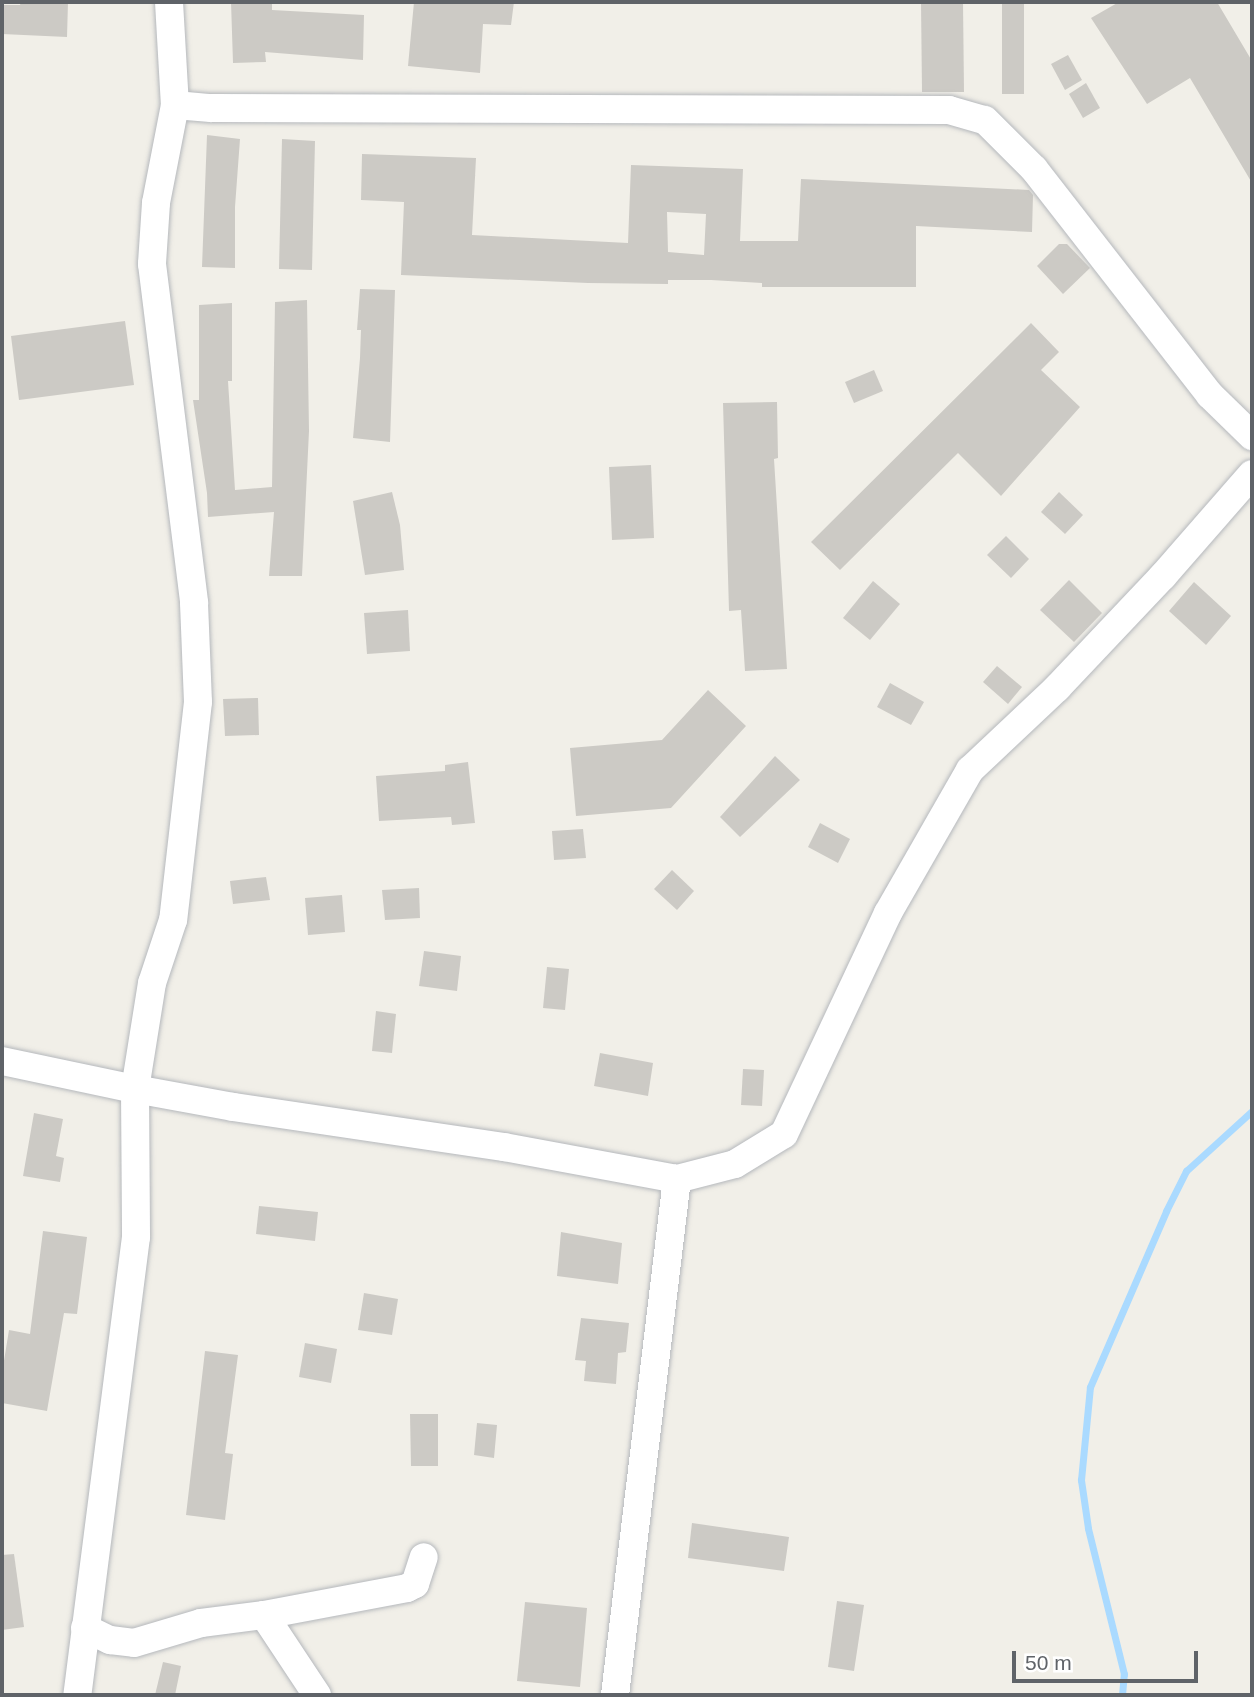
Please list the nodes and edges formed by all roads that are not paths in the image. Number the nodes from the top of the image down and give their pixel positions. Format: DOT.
graph roads {
  1 [pos="169,2"];
  2 [pos="175,105"];
  3 [pos="1252,436"];
  4 [pos="1252,474"];
  5 [pos="2,1061"];
  6 [pos="135,1089"];
  7 [pos="677,1179"];
  8 [pos="424,1557"];
  9 [pos="264,1615"];
  10 [pos="85,1628"];
  11 [pos="77,1695"];
  12 [pos="317,1695"];
  13 [pos="615,1695"];
  1 -- 2 [label="street"];
  2 -- 3 [label="street"];
  2 -- 6 [label="street"];
  4 -- 7 [label="street"];
  5 -- 6 [label="street"];
  6 -- 7 [label="street"];
  6 -- 10 [label="street"];
  7 -- 13 [label="street"];
  8 -- 9 [label="street"];
  9 -- 10 [label="street"];
  9 -- 12 [label="street"];
  10 -- 11 [label="street"];
}
